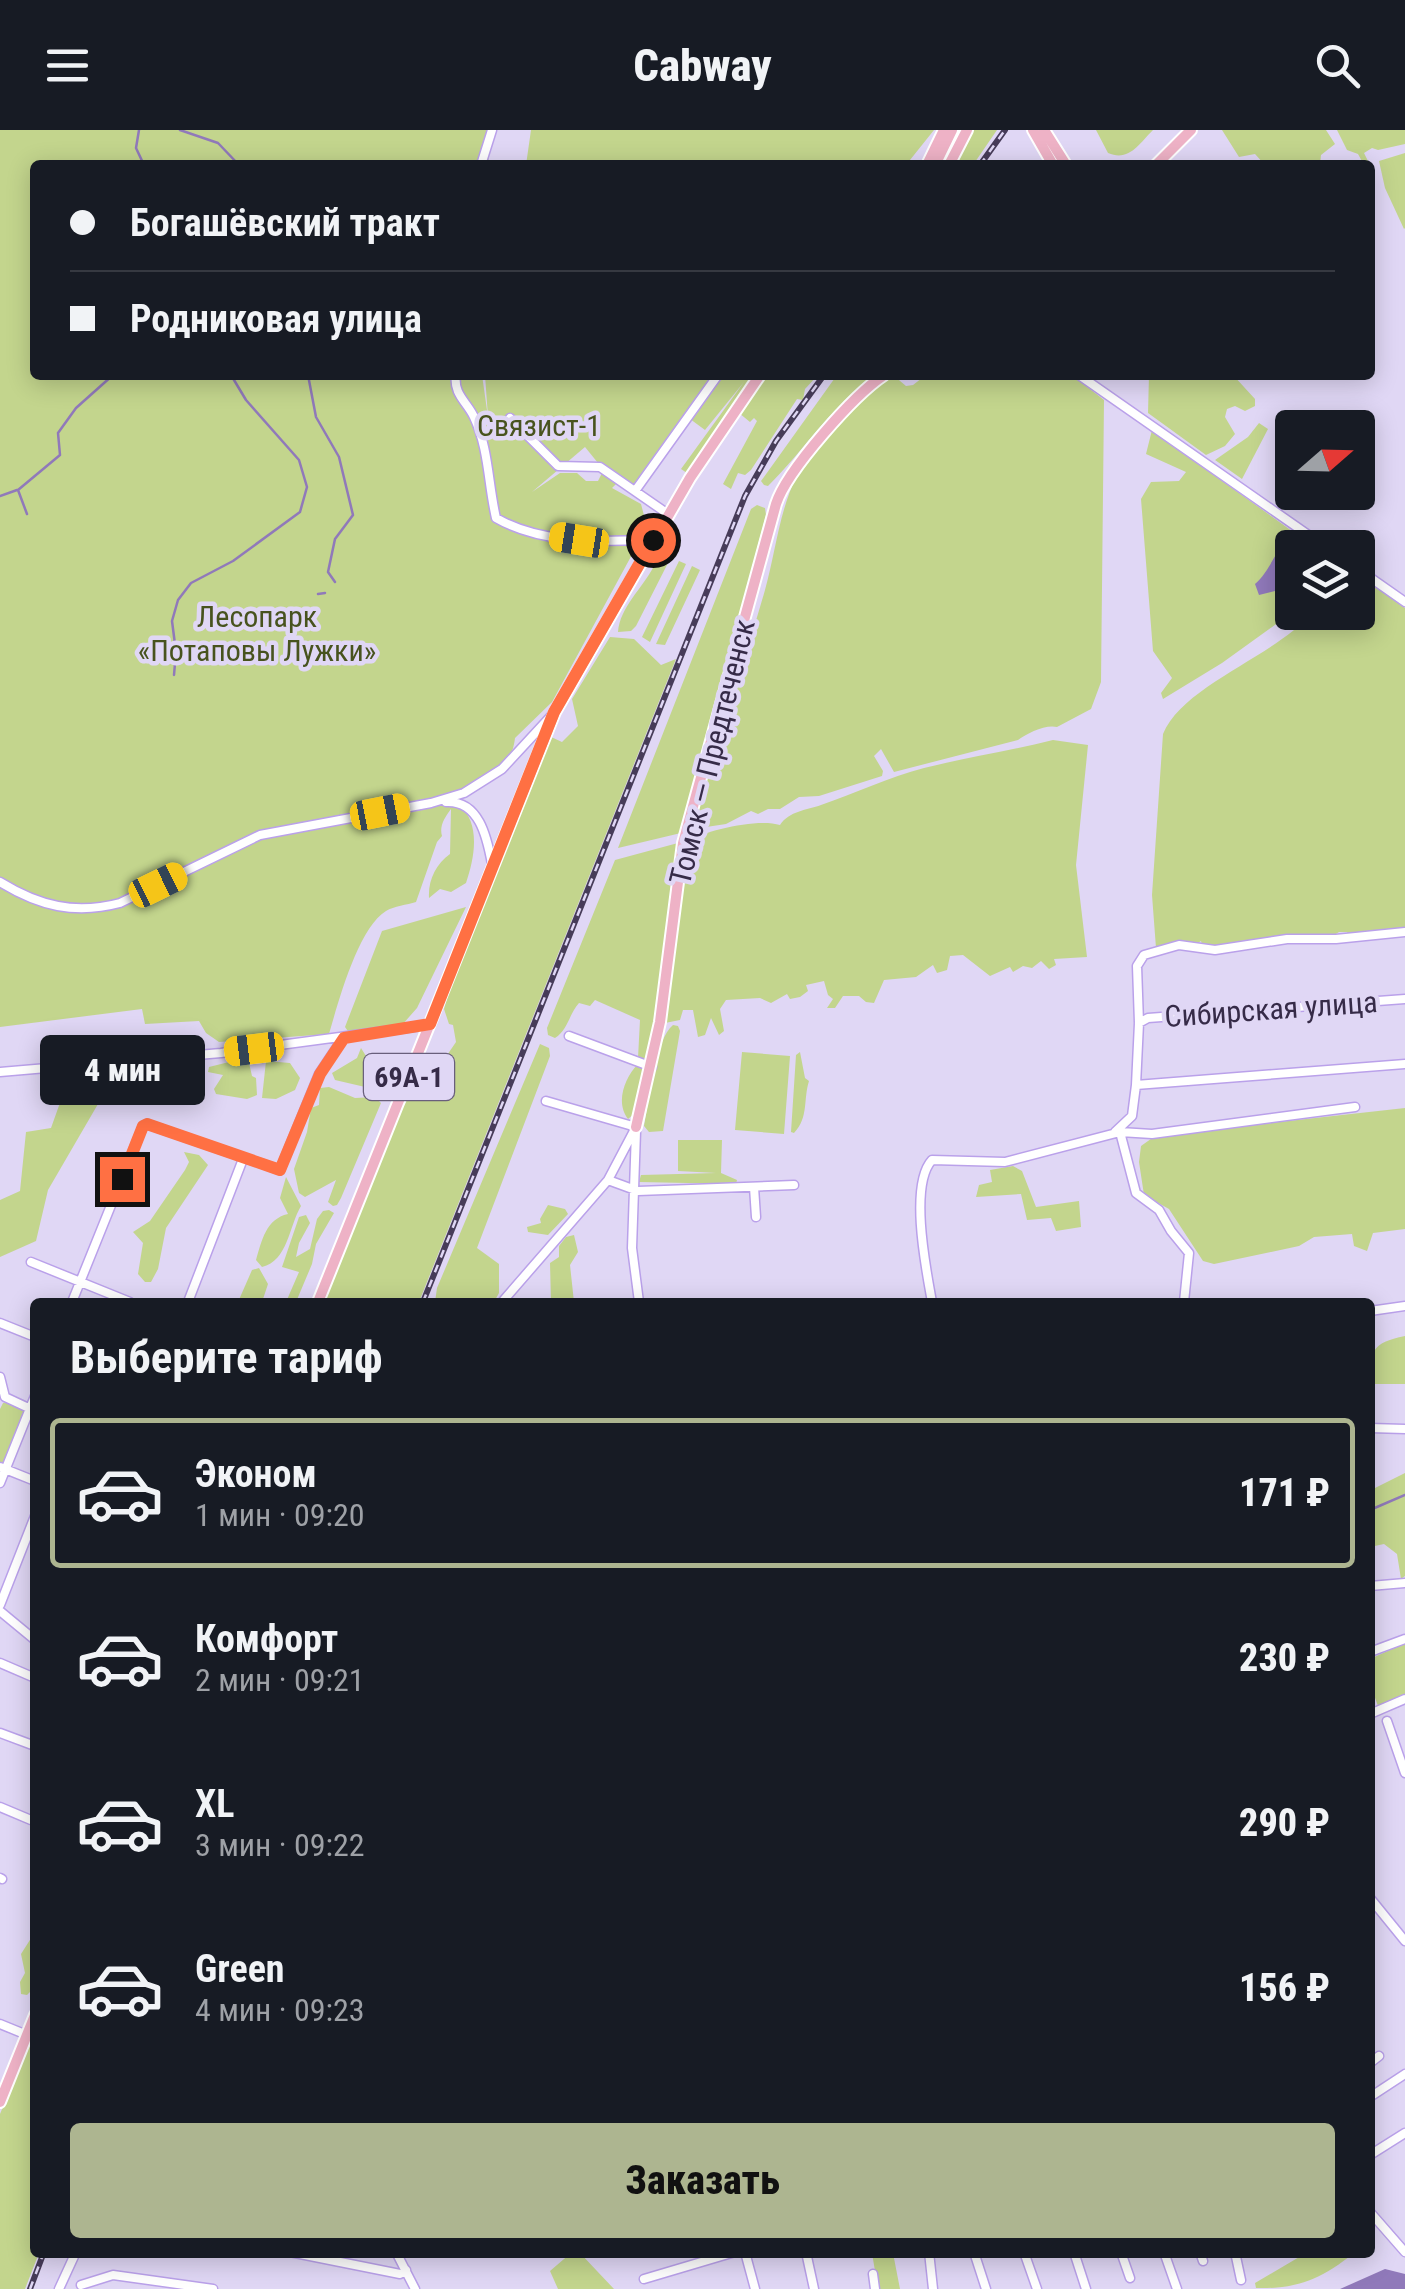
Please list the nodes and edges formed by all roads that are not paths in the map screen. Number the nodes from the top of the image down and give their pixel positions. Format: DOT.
graph roads {
  1 [pos="492,130"];
  2 [pos="944,130"];
  3 [pos="952,130"];
  4 [pos="968,130"];
  5 [pos="1032,130"];
  6 [pos="1044,130"];
  7 [pos="1191,130"];
  8 [pos="483,160"];
  9 [pos="930,160"];
  10 [pos="937,160"];
  11 [pos="952,160"];
  12 [pos="1050,160"];
  13 [pos="1063,160"];
  14 [pos="1160,160"];
  15 [pos="455,380"];
  16 [pos="714,380"];
  17 [pos="757,380"];
  18 [pos="878,380"];
  19 [pos="1086,380"];
  20 [pos="510,418"];
  21 [pos="634,491"];
  22 [pos="668,514"];
  23 [pos="1301,530"];
  24 [pos="653,540"];
  25 [pos="1375,581"];
  26 [pos="1405,602"];
  27 [pos="535,743"];
  28 [pos="464,793"];
  29 [pos="431,803"];
  30 [pos="467,806"];
  31 [pos="494,846"];
  32 [pos="0,882"];
  33 [pos="1405,932"];
  34 [pos="1405,999"];
  35 [pos="430,1024"];
  36 [pos="1139,1024"];
  37 [pos="569,1036"];
  38 [pos="344,1038"];
  39 [pos="1405,1064"];
  40 [pos="652,1067"];
  41 [pos="0,1072"];
  42 [pos="1136,1085"];
  43 [pos="546,1101"];
  44 [pos="1355,1107"];
  45 [pos="636,1127"];
  46 [pos="1112,1134"];
  47 [pos="243,1159"];
  48 [pos="608,1180"];
  49 [pos="794,1185"];
  50 [pos="754,1187"];
  51 [pos="632,1188"];
  52 [pos="756,1218"];
  53 [pos="31,1262"];
  54 [pos="80,1282"];
  55 [pos="74,1298"];
  56 [pos="120,1298"];
  57 [pos="190,1298"];
  58 [pos="320,1298"];
  59 [pos="505,1298"];
  60 [pos="638,1298"];
  61 [pos="932,1298"];
  62 [pos="1184,1298"];
  63 [pos="1405,1306"];
  64 [pos="1375,1310"];
  65 [pos="0,1322"];
  66 [pos="30,1335"];
  67 [pos="0,1378"];
  68 [pos="30,1409"];
  69 [pos="30,1414"];
  70 [pos="1375,1428"];
  71 [pos="1405,1429"];
  72 [pos="3,1468"];
  73 [pos="30,1479"];
  74 [pos="0,1483"];
  75 [pos="30,1529"];
  76 [pos="1405,1583"];
  77 [pos="1375,1586"];
  78 [pos="0,1608"];
  79 [pos="30,1635"];
  80 [pos="1405,1639"];
  81 [pos="1375,1650"];
  82 [pos="0,1663"];
  83 [pos="30,1676"];
  84 [pos="1405,1698"];
  85 [pos="1375,1712"];
  86 [pos="1387,1722"];
  87 [pos="0,1733"];
  88 [pos="30,1744"];
  89 [pos="1405,1773"];
  90 [pos="0,1807"];
  91 [pos="30,1820"];
  92 [pos="1375,1904"];
  93 [pos="1405,1941"];
  94 [pos="0,2024"];
  95 [pos="30,2026"];
  96 [pos="26,2035"];
  97 [pos="1379,2056"];
  98 [pos="1375,2059"];
  99 [pos="1405,2074"];
  100 [pos="1375,2094"];
  101 [pos="0,2102"];
  102 [pos="1405,2133"];
  103 [pos="1375,2152"];
  104 [pos="1375,2216"];
  105 [pos="1401,2239"];
  106 [pos="1405,2252"];
  107 [pos="73,2258"];
  108 [pos="317,2258"];
  109 [pos="399,2258"];
  110 [pos="714,2258"];
  111 [pos="747,2258"];
  112 [pos="807,2258"];
  113 [pos="930,2258"];
  114 [pos="976,2258"];
  115 [pos="1026,2258"];
  116 [pos="1076,2258"];
  117 [pos="1124,2258"];
  118 [pos="1166,2258"];
  119 [pos="1236,2258"];
  120 [pos="406,2270"];
  121 [pos="873,2274"];
  122 [pos="64,2278"];
  123 [pos="1130,2278"];
  124 [pos="644,2279"];
  125 [pos="1241,2280"];
  126 [pos="83,2287"];
  127 [pos="177,2287"];
  128 [pos="59,2289"];
  129 [pos="213,2289"];
  130 [pos="415,2289"];
  131 [pos="755,2289"];
  132 [pos="814,2289"];
  133 [pos="874,2289"];
  134 [pos="933,2289"];
  135 [pos="986,2289"];
  136 [pos="1037,2289"];
  137 [pos="1086,2289"];
  138 [pos="1177,2289"];
  1 -- 8 [label="street"];
  2 -- 9 [label="main road"];
  3 -- 10 [label="main road"];
  4 -- 11 [label="main road"];
  5 -- 12 [label="main road"];
  6 -- 13 [label="main road"];
  7 -- 14 [label="main road"];
  15 -- 24 [label="street"];
  16 -- 21 [label="street"];
  17 -- 22 [label="main road"];
  18 -- 40 [label="main road, Томск — Предтеченск"];
  19 -- 23 [label="street"];
  20 -- 21 [label="street"];
  21 -- 22 [label="street"];
  22 -- 24 [label="main road"];
  24 -- 27 [label="main road"];
  25 -- 26 [label="street"];
  27 -- 28 [label="street"];
  27 -- 31 [label="main road"];
  28 -- 29 [label="street"];
  28 -- 30 [label="street"];
  29 -- 30 [label="street"];
  29 -- 32 [label="street"];
  30 -- 31 [label="street"];
  31 -- 35 [label="main road, 69А-1"];
  33 -- 36 [label="street"];
  34 -- 36 [label="street, Сибирская улица"];
  35 -- 38 [label="street"];
  35 -- 58 [label="main road, 69А-1"];
  36 -- 42 [label="street"];
  37 -- 40 [label="street"];
  38 -- 41 [label="street"];
  38 -- 47 [label="street"];
  39 -- 42 [label="street"];
  40 -- 45 [label="main road, Томск — Предтеченск"];
  42 -- 46 [label="street"];
  43 -- 45 [label="street"];
  44 -- 46 [label="street"];
  45 -- 48 [label="street"];
  45 -- 51 [label="street"];
  46 -- 61 [label="street"];
  46 -- 62 [label="street"];
  47 -- 54 [label="street"];
  47 -- 57 [label="street"];
  48 -- 51 [label="street"];
  48 -- 59 [label="street"];
  49 -- 50 [label="street"];
  50 -- 51 [label="street"];
  50 -- 52 [label="street"];
  51 -- 60 [label="street"];
  53 -- 54 [label="street"];
  54 -- 55 [label="street"];
  54 -- 56 [label="street"];
  63 -- 64 [label="street"];
  65 -- 66 [label="street"];
  67 -- 68 [label="street"];
  69 -- 72 [label="street"];
  70 -- 71 [label="street"];
  72 -- 73 [label="street"];
  72 -- 74 [label="street"];
  75 -- 78 [label="street"];
  76 -- 77 [label="street"];
  78 -- 79 [label="street"];
  80 -- 81 [label="street"];
  82 -- 83 [label="street"];
  84 -- 85 [label="street"];
  86 -- 89 [label="street"];
  87 -- 88 [label="street"];
  90 -- 91 [label="street"];
  92 -- 93 [label="street"];
  94 -- 96 [label="street"];
  95 -- 96 [label="main road"];
  96 -- 101 [label="main road"];
  97 -- 98 [label="street"];
  99 -- 100 [label="street"];
  102 -- 103 [label="street"];
  104 -- 105 [label="street"];
  105 -- 106 [label="street"];
  107 -- 122 [label="street"];
  108 -- 120 [label="street"];
  109 -- 120 [label="street"];
  110 -- 124 [label="street"];
  111 -- 131 [label="street"];
  112 -- 132 [label="street"];
  113 -- 134 [label="street"];
  114 -- 135 [label="street"];
  115 -- 136 [label="street"];
  116 -- 137 [label="street"];
  117 -- 123 [label="street"];
  118 -- 138 [label="street"];
  119 -- 125 [label="street"];
  120 -- 130 [label="street"];
  121 -- 133 [label="street"];
  122 -- 126 [label="street"];
  122 -- 128 [label="street"];
  126 -- 127 [label="street"];
  127 -- 129 [label="street"];
}
